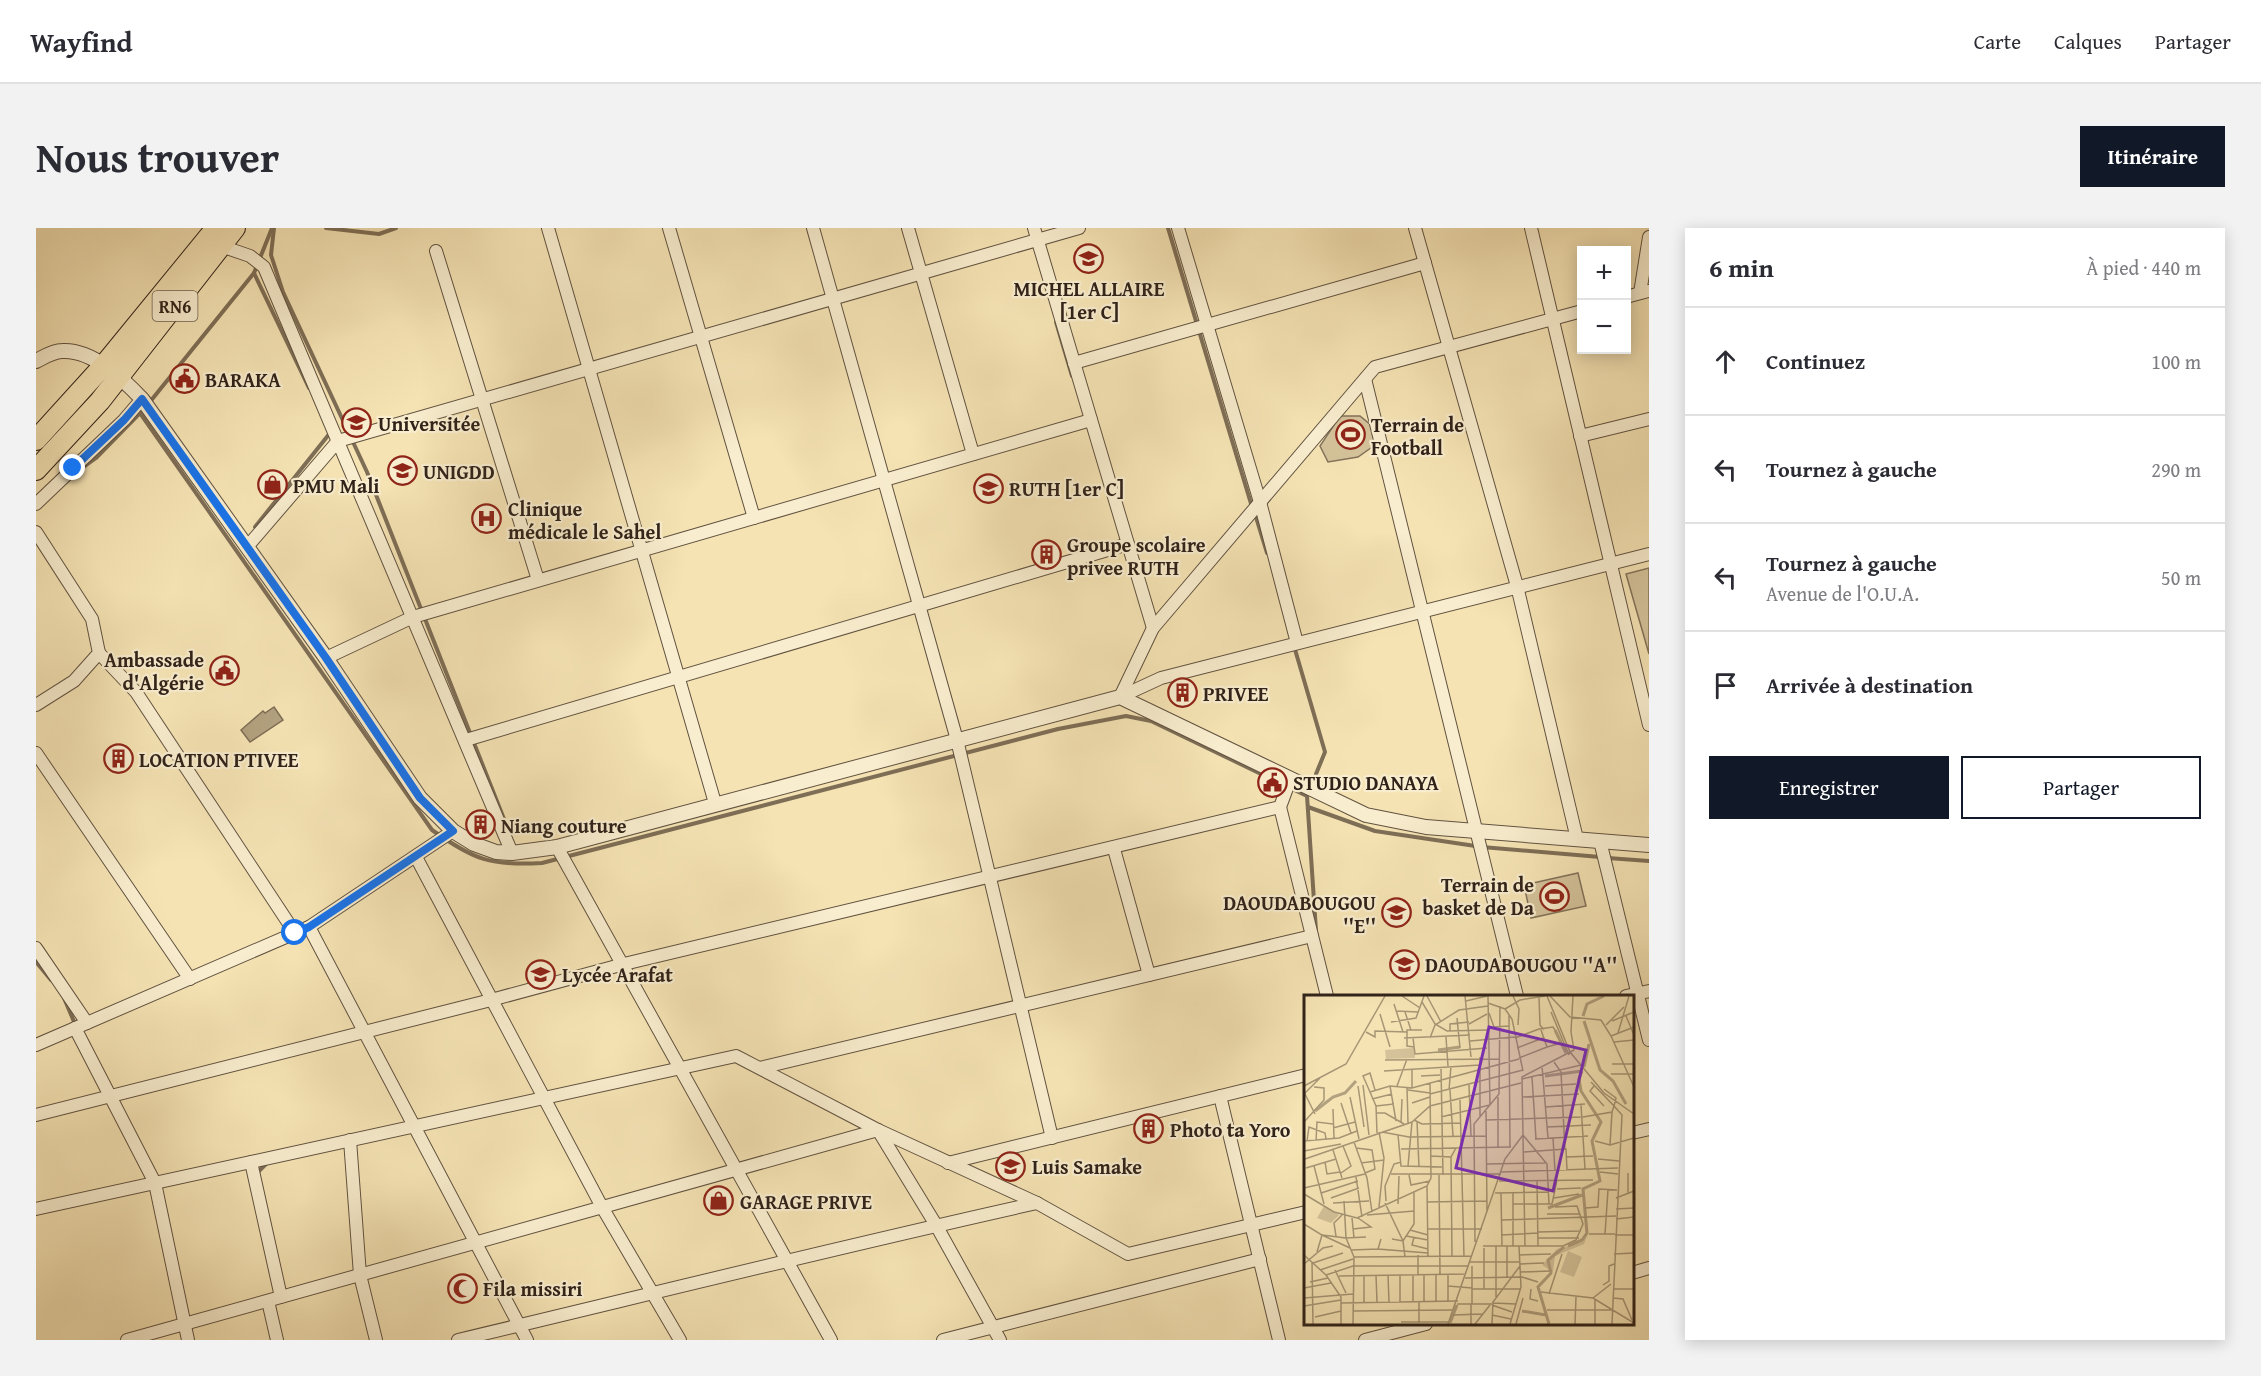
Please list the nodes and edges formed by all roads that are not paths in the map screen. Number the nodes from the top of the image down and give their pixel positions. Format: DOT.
graph roads {
  1 [pos="548,228"];
  2 [pos="669,228"];
  3 [pos="813,228"];
  4 [pos="908,228"];
  5 [pos="1079,228"];
  6 [pos="1178,228"];
  7 [pos="1415,228"];
  8 [pos="1531,228"];
  9 [pos="223,234"];
  10 [pos="1036,234"];
  11 [pos="1649,237"];
  12 [pos="436,251"];
  13 [pos="1425,263"];
  14 [pos="920,274"];
  15 [pos="1645,292"];
  16 [pos="832,299"];
  17 [pos="1577,312"];
  18 [pos="1553,320"];
  19 [pos="1206,326"];
  20 [pos="700,337"];
  21 [pos="1449,347"];
  22 [pos="36,361"];
  23 [pos="1074,363"];
  24 [pos="104,365"];
  25 [pos="589,369"];
  26 [pos="120,376"];
  27 [pos="1365,379"];
  28 [pos="142,399"];
  29 [pos="482,399"];
  30 [pos="1649,419"];
  31 [pos="1091,420"];
  32 [pos="1581,436"];
  33 [pos="36,440"];
  34 [pos="338,441"];
  35 [pos="974,454"];
  36 [pos="36,470"];
  37 [pos="884,480"];
  38 [pos="1260,502"];
  39 [pos="36,504"];
  40 [pos="754,518"];
  41 [pos="36,532"];
  42 [pos="1128,544"];
  43 [pos="247,546"];
  44 [pos="642,550"];
  45 [pos="1649,554"];
  46 [pos="1611,563"];
  47 [pos="538,580"];
  48 [pos="1516,586"];
  49 [pos="920,606"];
  50 [pos="1422,610"];
  51 [pos="413,617"];
  52 [pos="1153,628"];
  53 [pos="1297,643"];
  54 [pos="99,653"];
  55 [pos="326,658"];
  56 [pos="680,677"];
  57 [pos="1120,697"];
  58 [pos="36,705"];
  59 [pos="1649,725"];
  60 [pos="466,740"];
  61 [pos="957,740"];
  62 [pos="36,753"];
  63 [pos="1290,780"];
  64 [pos="715,803"];
  65 [pos="1280,807"];
  66 [pos="453,831"];
  67 [pos="1475,832"];
  68 [pos="1577,839"];
  69 [pos="1600,841"];
  70 [pos="1649,844"];
  71 [pos="557,847"];
  72 [pos="1114,849"];
  73 [pos="512,852"];
  74 [pos="416,857"];
  75 [pos="991,878"];
  76 [pos="309,927"];
  77 [pos="295,933"];
  78 [pos="1312,936"];
  79 [pos="36,948"];
  80 [pos="624,964"];
  81 [pos="1149,975"];
  82 [pos="190,979"];
  83 [pos="1638,994"];
  84 [pos="1327,995"];
  85 [pos="1517,995"];
  86 [pos="491,1000"];
  87 [pos="1021,1005"];
  88 [pos="81,1025"];
  89 [pos="365,1032"];
  90 [pos="1649,1040"];
  91 [pos="36,1045"];
  92 [pos="680,1068"];
  93 [pos="760,1068"];
  94 [pos="1304,1076"];
  95 [pos="110,1096"];
  96 [pos="1220,1096"];
  97 [pos="544,1098"];
  98 [pos="36,1114"];
  99 [pos="414,1126"];
  100 [pos="1649,1129"];
  101 [pos="878,1130"];
  102 [pos="1634,1133"];
  103 [pos="1052,1138"];
  104 [pos="350,1140"];
  105 [pos="251,1162"];
  106 [pos="948,1163"];
  107 [pos="735,1170"];
  108 [pos="155,1183"];
  109 [pos="1037,1203"];
  110 [pos="602,1207"];
  111 [pos="36,1209"];
  112 [pos="1304,1212"];
  113 [pos="936,1225"];
  114 [pos="1251,1225"];
  115 [pos="475,1242"];
  116 [pos="1260,1259"];
  117 [pos="789,1262"];
  118 [pos="1649,1269"];
  119 [pos="1634,1273"];
  120 [pos="360,1275"];
  121 [pos="655,1293"];
  122 [pos="280,1297"];
  123 [pos="268,1301"];
  124 [pos="183,1324"];
  125 [pos="519,1326"];
  126 [pos="993,1327"];
  127 [pos="1410,1330"];
  128 [pos="465,1339"];
  129 [pos="128,1340"];
  130 [pos="188,1340"];
  131 [pos="277,1340"];
  132 [pos="376,1340"];
  133 [pos="527,1340"];
  134 [pos="680,1340"];
  135 [pos="831,1340"];
  136 [pos="943,1340"];
  137 [pos="1000,1340"];
  138 [pos="1279,1340"];
  139 [pos="1365,1340"];
  1 -- 25 [label="street"];
  2 -- 20 [label="street"];
  3 -- 16 [label="street"];
  4 -- 14 [label="street"];
  5 -- 10 [label="street"];
  6 -- 19 [label="street"];
  7 -- 13 [label="street"];
  8 -- 18 [label="street"];
  9 -- 24 [label="highway, RN6"];
  9 -- 26 [label="highway, RN6"];
  9 -- 34 [label="street"];
  10 -- 14 [label="street"];
  10 -- 23 [label="street"];
  11 -- 15 [label="street"];
  12 -- 29 [label="street"];
  13 -- 19 [label="street"];
  13 -- 21 [label="street"];
  14 -- 16 [label="street"];
  14 -- 35 [label="street"];
  16 -- 20 [label="street"];
  16 -- 37 [label="street"];
  17 -- 18 [label="street"];
  18 -- 21 [label="street"];
  18 -- 32 [label="street"];
  19 -- 23 [label="street"];
  19 -- 38 [label="street"];
  20 -- 25 [label="street"];
  20 -- 40 [label="street"];
  21 -- 27 [label="street"];
  21 -- 48 [label="street"];
  22 -- 24 [label="street"];
  23 -- 31 [label="street"];
  24 -- 26 [label="street"];
  24 -- 33 [label="highway, RN6"];
  25 -- 29 [label="street"];
  25 -- 44 [label="street"];
  26 -- 28 [label="street"];
  26 -- 36 [label="highway, RN6"];
  27 -- 38 [label="street"];
  27 -- 50 [label="street"];
  28 -- 39 [label="street"];
  28 -- 43 [label="street"];
  29 -- 34 [label="street"];
  29 -- 47 [label="street"];
  30 -- 32 [label="street"];
  31 -- 35 [label="street"];
  31 -- 42 [label="street"];
  32 -- 46 [label="street"];
  34 -- 43 [label="street"];
  34 -- 51 [label="street"];
  35 -- 37 [label="street"];
  37 -- 40 [label="street"];
  37 -- 49 [label="street"];
  38 -- 52 [label="street"];
  38 -- 53 [label="street"];
  40 -- 44 [label="street"];
  41 -- 54 [label="street"];
  42 -- 49 [label="street"];
  42 -- 52 [label="street"];
  43 -- 55 [label="street"];
  44 -- 47 [label="street"];
  44 -- 56 [label="street"];
  45 -- 46 [label="street"];
  46 -- 48 [label="street"];
  46 -- 59 [label="street"];
  47 -- 51 [label="street"];
  48 -- 50 [label="street"];
  48 -- 68 [label="street"];
  49 -- 56 [label="street"];
  49 -- 61 [label="street"];
  50 -- 53 [label="street"];
  50 -- 67 [label="street"];
  51 -- 55 [label="street"];
  51 -- 60 [label="street"];
  52 -- 57 [label="street"];
  53 -- 57 [label="street"];
  54 -- 58 [label="street"];
  54 -- 77 [label="street"];
  55 -- 66 [label="street"];
  56 -- 60 [label="street"];
  56 -- 64 [label="street"];
  57 -- 61 [label="street"];
  57 -- 63 [label="street"];
  60 -- 73 [label="street"];
  61 -- 64 [label="street"];
  61 -- 75 [label="street"];
  62 -- 82 [label="street"];
  63 -- 65 [label="street"];
  63 -- 67 [label="street"];
  64 -- 71 [label="street"];
  65 -- 72 [label="street"];
  65 -- 78 [label="street"];
  66 -- 73 [label="street"];
  66 -- 74 [label="street"];
  67 -- 68 [label="street"];
  67 -- 85 [label="street"];
  68 -- 69 [label="street"];
  69 -- 70 [label="street"];
  69 -- 83 [label="street"];
  71 -- 73 [label="street"];
  71 -- 80 [label="street"];
  72 -- 75 [label="street"];
  72 -- 81 [label="street"];
  74 -- 76 [label="street"];
  74 -- 86 [label="street"];
  75 -- 80 [label="street"];
  75 -- 87 [label="street"];
  76 -- 77 [label="street"];
  76 -- 89 [label="street"];
  77 -- 82 [label="street"];
  78 -- 81 [label="street"];
  78 -- 84 [label="street"];
  79 -- 88 [label="street"];
  80 -- 86 [label="street"];
  80 -- 92 [label="street"];
  81 -- 87 [label="street"];
  82 -- 88 [label="street"];
  83 -- 90 [label="street"];
  86 -- 89 [label="street"];
  86 -- 97 [label="street"];
  87 -- 93 [label="street"];
  87 -- 103 [label="street"];
  88 -- 91 [label="street"];
  88 -- 95 [label="street"];
  89 -- 95 [label="street"];
  89 -- 99 [label="street"];
  92 -- 93 [label="street"];
  92 -- 97 [label="street"];
  92 -- 107 [label="street"];
  93 -- 101 [label="street"];
  94 -- 96 [label="street"];
  95 -- 98 [label="street"];
  95 -- 108 [label="street"];
  96 -- 103 [label="street"];
  96 -- 114 [label="street"];
  97 -- 99 [label="street"];
  97 -- 110 [label="street"];
  99 -- 104 [label="street"];
  99 -- 115 [label="street"];
  100 -- 102 [label="street"];
  101 -- 106 [label="street"];
  101 -- 107 [label="street"];
  101 -- 113 [label="street"];
  103 -- 106 [label="street"];
  104 -- 105 [label="street"];
  104 -- 120 [label="street"];
  105 -- 108 [label="street"];
  105 -- 122 [label="street"];
  106 -- 109 [label="street"];
  107 -- 110 [label="street"];
  107 -- 117 [label="street"];
  108 -- 111 [label="street"];
  108 -- 124 [label="street"];
  109 -- 113 [label="street"];
  109 -- 114 [label="street"];
  110 -- 115 [label="street"];
  110 -- 121 [label="street"];
  112 -- 114 [label="street"];
  113 -- 117 [label="street"];
  113 -- 126 [label="street"];
  114 -- 116 [label="street"];
  115 -- 120 [label="street"];
  115 -- 125 [label="street"];
  116 -- 126 [label="street"];
  116 -- 138 [label="street"];
  117 -- 121 [label="street"];
  117 -- 135 [label="street"];
  118 -- 119 [label="street"];
  120 -- 122 [label="street"];
  120 -- 132 [label="street"];
  121 -- 125 [label="street"];
  121 -- 134 [label="street"];
  122 -- 123 [label="street"];
  123 -- 124 [label="street"];
  123 -- 131 [label="street"];
  124 -- 129 [label="street"];
  124 -- 130 [label="street"];
  125 -- 128 [label="street"];
  125 -- 133 [label="street"];
  126 -- 136 [label="street"];
  126 -- 137 [label="street"];
  127 -- 139 [label="street"];
}
